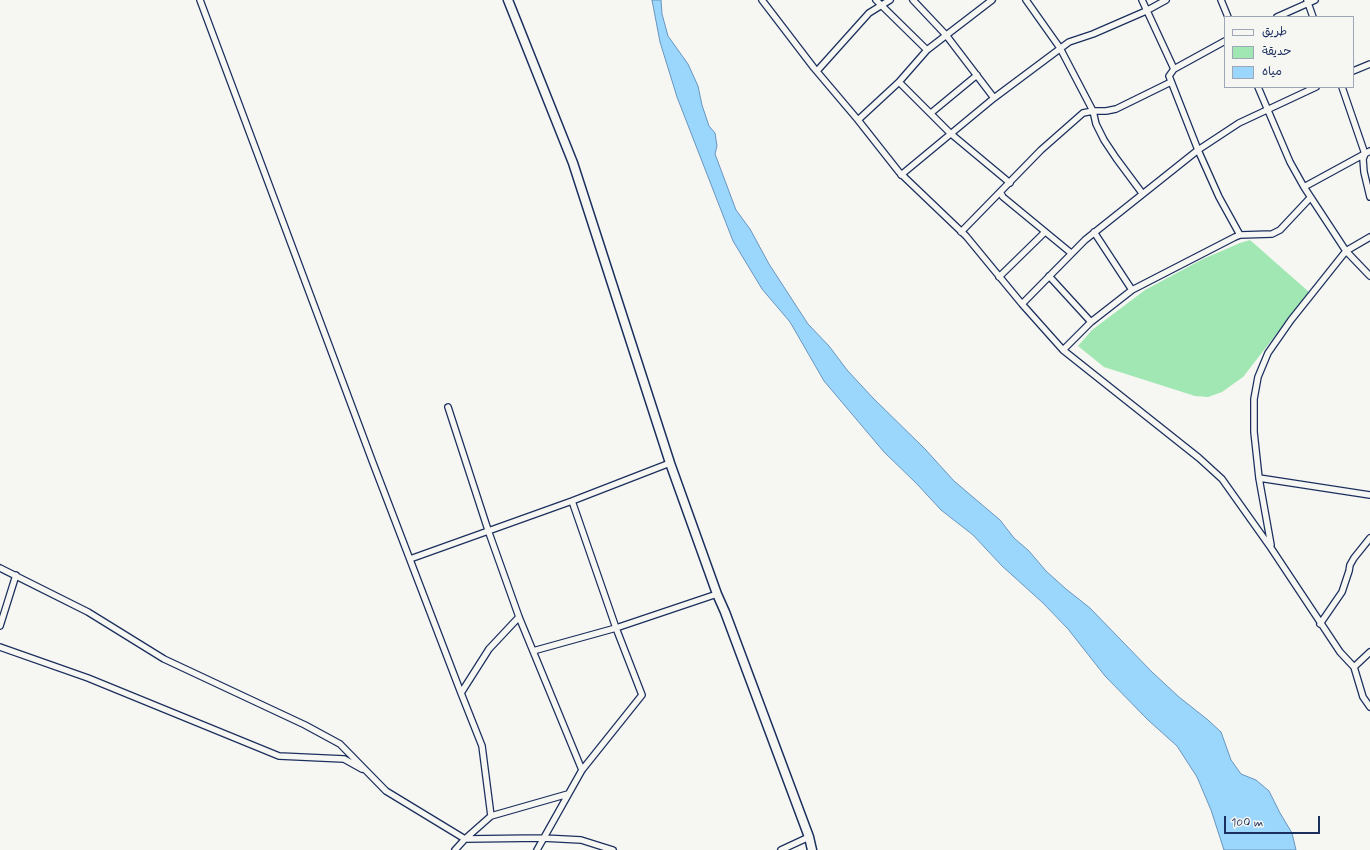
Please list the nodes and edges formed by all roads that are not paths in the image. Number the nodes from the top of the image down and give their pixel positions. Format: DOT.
graph roads {
  1 [pos="200,0"];
  2 [pos="508,0"];
  3 [pos="762,0"];
  4 [pos="876,0"];
  5 [pos="890,0"];
  6 [pos="913,0"];
  7 [pos="992,0"];
  8 [pos="1026,0"];
  9 [pos="1142,0"];
  10 [pos="1166,0"];
  11 [pos="1221,0"];
  12 [pos="1315,0"];
  13 [pos="1307,1"];
  14 [pos="881,6"];
  15 [pos="1146,11"];
  16 [pos="1228,16"];
  17 [pos="1279,16"];
  18 [pos="1313,16"];
  19 [pos="946,35"];
  20 [pos="1224,43"];
  21 [pos="1060,48"];
  22 [pos="927,50"];
  23 [pos="1370,64"];
  24 [pos="1174,69"];
  25 [pos="817,71"];
  26 [pos="1354,71"];
  27 [pos="976,75"];
  28 [pos="900,82"];
  29 [pos="1171,82"];
  30 [pos="1258,88"];
  31 [pos="1314,88"];
  32 [pos="1342,88"];
  33 [pos="994,98"];
  34 [pos="1267,109"];
  35 [pos="1093,111"];
  36 [pos="931,113"];
  37 [pos="858,120"];
  38 [pos="950,133"];
  39 [pos="1198,150"];
  40 [pos="1368,152"];
  41 [pos="901,175"];
  42 [pos="1010,183"];
  43 [pos="1304,186"];
  44 [pos="1000,192"];
  45 [pos="1142,193"];
  46 [pos="1370,197"];
  47 [pos="1310,198"];
  48 [pos="961,232"];
  49 [pos="1045,232"];
  50 [pos="1094,232"];
  51 [pos="1240,235"];
  52 [pos="1370,237"];
  53 [pos="1346,251"];
  54 [pos="1071,253"];
  55 [pos="1049,276"];
  56 [pos="1370,276"];
  57 [pos="999,277"];
  58 [pos="1132,290"];
  59 [pos="1022,304"];
  60 [pos="1092,322"];
  61 [pos="1062,350"];
  62 [pos="448,407"];
  63 [pos="670,463"];
  64 [pos="1259,478"];
  65 [pos="1370,495"];
  66 [pos="572,501"];
  67 [pos="488,530"];
  68 [pos="1370,538"];
  69 [pos="1271,548"];
  70 [pos="410,559"];
  71 [pos="0,568"];
  72 [pos="16,576"];
  73 [pos="717,594"];
  74 [pos="519,617"];
  75 [pos="1320,624"];
  76 [pos="0,626"];
  77 [pos="616,628"];
  78 [pos="0,647"];
  79 [pos="533,651"];
  80 [pos="1370,652"];
  81 [pos="1354,667"];
  82 [pos="461,693"];
  83 [pos="1370,696"];
  84 [pos="1363,697"];
  85 [pos="1370,707"];
  86 [pos="582,770"];
  87 [pos="368,772"];
  88 [pos="568,794"];
  89 [pos="491,816"];
  90 [pos="809,837"];
  91 [pos="543,838"];
  92 [pos="464,839"];
  93 [pos="455,850"];
  94 [pos="537,850"];
  95 [pos="613,850"];
  96 [pos="781,850"];
  97 [pos="812,850"];
  1 -- 70 [label="street"];
  2 -- 63 [label="street"];
  3 -- 25 [label="street"];
  4 -- 14 [label="street"];
  5 -- 14 [label="street"];
  6 -- 19 [label="street"];
  7 -- 19 [label="street"];
  8 -- 21 [label="street"];
  9 -- 15 [label="street"];
  10 -- 15 [label="street"];
  11 -- 16 [label="street"];
  12 -- 13 [label="street"];
  13 -- 17 [label="street"];
  13 -- 18 [label="street"];
  14 -- 22 [label="street"];
  14 -- 25 [label="street"];
  15 -- 21 [label="street"];
  15 -- 24 [label="street"];
  19 -- 22 [label="street"];
  19 -- 27 [label="street"];
  20 -- 24 [label="street"];
  21 -- 33 [label="street"];
  21 -- 35 [label="street"];
  22 -- 28 [label="street"];
  23 -- 26 [label="street"];
  24 -- 29 [label="street"];
  25 -- 37 [label="street"];
  27 -- 33 [label="street"];
  27 -- 36 [label="street"];
  28 -- 36 [label="street"];
  28 -- 37 [label="street"];
  29 -- 35 [label="street"];
  29 -- 39 [label="street"];
  30 -- 34 [label="street"];
  31 -- 34 [label="street"];
  32 -- 40 [label="street"];
  33 -- 38 [label="street"];
  34 -- 39 [label="street"];
  34 -- 43 [label="street"];
  35 -- 42 [label="street"];
  35 -- 45 [label="street"];
  36 -- 38 [label="street"];
  37 -- 41 [label="street"];
  38 -- 41 [label="street"];
  38 -- 42 [label="street"];
  39 -- 45 [label="street"];
  39 -- 51 [label="street"];
  40 -- 43 [label="street"];
  40 -- 46 [label="street"];
  41 -- 48 [label="street"];
  42 -- 44 [label="street"];
  43 -- 47 [label="street"];
  44 -- 48 [label="street"];
  44 -- 49 [label="street"];
  45 -- 50 [label="street"];
  47 -- 51 [label="street"];
  47 -- 53 [label="street"];
  48 -- 57 [label="street"];
  49 -- 54 [label="street"];
  49 -- 57 [label="street"];
  50 -- 54 [label="street"];
  50 -- 58 [label="street"];
  51 -- 58 [label="street"];
  52 -- 53 [label="street"];
  53 -- 56 [label="street"];
  53 -- 64 [label="street"];
  54 -- 55 [label="street"];
  55 -- 59 [label="street"];
  55 -- 60 [label="street"];
  57 -- 59 [label="street"];
  58 -- 60 [label="street"];
  59 -- 61 [label="street"];
  60 -- 61 [label="street"];
  61 -- 69 [label="street"];
  62 -- 67 [label="street"];
  63 -- 66 [label="street"];
  63 -- 73 [label="street"];
  64 -- 65 [label="street"];
  64 -- 69 [label="street"];
  66 -- 67 [label="street"];
  66 -- 77 [label="street"];
  67 -- 70 [label="street"];
  67 -- 74 [label="street"];
  68 -- 75 [label="street"];
  69 -- 75 [label="street"];
  70 -- 82 [label="street"];
  71 -- 72 [label="street"];
  72 -- 76 [label="street"];
  72 -- 87 [label="street"];
  73 -- 77 [label="street"];
  73 -- 90 [label="street"];
  74 -- 79 [label="street"];
  74 -- 82 [label="street"];
  75 -- 81 [label="street"];
  77 -- 79 [label="street"];
  77 -- 86 [label="street"];
  78 -- 87 [label="street"];
  79 -- 86 [label="street"];
  80 -- 81 [label="street"];
  81 -- 84 [label="street"];
  82 -- 89 [label="street"];
  83 -- 84 [label="street"];
  84 -- 85 [label="street"];
  86 -- 88 [label="street"];
  87 -- 92 [label="street"];
  88 -- 89 [label="street"];
  88 -- 91 [label="street"];
  89 -- 92 [label="street"];
  90 -- 96 [label="street"];
  90 -- 97 [label="street"];
  91 -- 92 [label="street"];
  91 -- 94 [label="street"];
  91 -- 95 [label="street"];
  92 -- 93 [label="street"];
}
